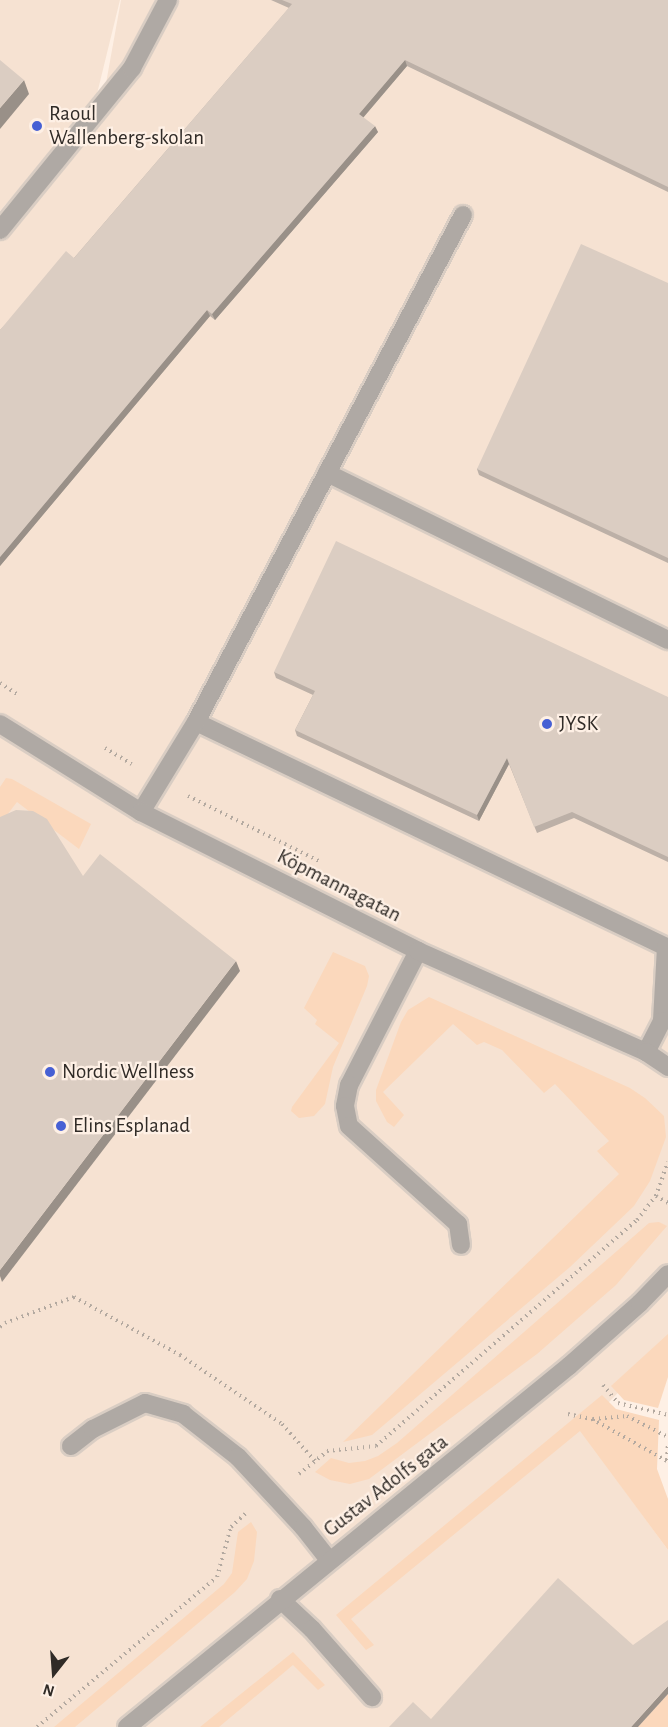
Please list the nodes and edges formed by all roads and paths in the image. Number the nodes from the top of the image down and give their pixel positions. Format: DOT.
graph roads {
  1 [pos="168,0"];
  2 [pos="463,215"];
  3 [pos="0,231"];
  4 [pos="327,473"];
  5 [pos="668,640"];
  6 [pos="0,683"];
  7 [pos="18,694"];
  8 [pos="196,722"];
  9 [pos="0,724"];
  10 [pos="99,744"];
  11 [pos="159,781"];
  12 [pos="141,812"];
  13 [pos="326,865"];
  14 [pos="667,945"];
  15 [pos="418,951"];
  16 [pos="646,1052"];
  17 [pos="668,1067"];
  18 [pos="668,1162"];
  19 [pos="656,1196"];
  20 [pos="668,1203"];
  21 [pos="461,1245"];
  22 [pos="668,1274"];
  23 [pos="0,1327"];
  24 [pos="603,1385"];
  25 [pos="632,1406"];
  26 [pos="568,1414"];
  27 [pos="668,1415"];
  28 [pos="627,1416"];
  29 [pos="592,1419"];
  30 [pos="668,1437"];
  31 [pos="668,1443"];
  32 [pos="71,1446"];
  33 [pos="315,1461"];
  34 [pos="668,1462"];
  35 [pos="308,1467"];
  36 [pos="246,1513"];
  37 [pos="329,1560"];
  38 [pos="280,1599"];
  39 [pos="372,1697"];
  40 [pos="37,1727"];
  41 [pos="127,1727"];
  1 -- 3 [label="street"];
  2 -- 4 [label="street"];
  4 -- 5 [label="street"];
  4 -- 8 [label="street"];
  6 -- 7 [label="path"];
  8 -- 11 [label="street"];
  8 -- 14 [label="street"];
  9 -- 12 [label="street, Köpmannagatan"];
  10 -- 11 [label="path"];
  11 -- 12 [label="street"];
  11 -- 13 [label="path"];
  12 -- 15 [label="street, Köpmannagatan"];
  14 -- 16 [label="street"];
  15 -- 16 [label="street, Köpmannagatan"];
  15 -- 21 [label="street"];
  16 -- 17 [label="street, Köpmannagatan"];
  18 -- 19 [label="path"];
  19 -- 20 [label="path"];
  19 -- 33 [label="path"];
  22 -- 37 [label="street, Gustav Adolfs gata"];
  23 -- 33 [label="path"];
  24 -- 25 [label="path"];
  25 -- 27 [label="path"];
  25 -- 28 [label="path"];
  26 -- 29 [label="path"];
  28 -- 29 [label="path"];
  28 -- 30 [label="path"];
  29 -- 34 [label="path"];
  31 -- 34 [label="path"];
  32 -- 37 [label="street"];
  33 -- 35 [label="path"];
  36 -- 40 [label="path"];
  37 -- 38 [label="street, Gustav Adolfs gata"];
  38 -- 39 [label="street"];
  38 -- 41 [label="street, Gustav Adolfs gata"];
}
